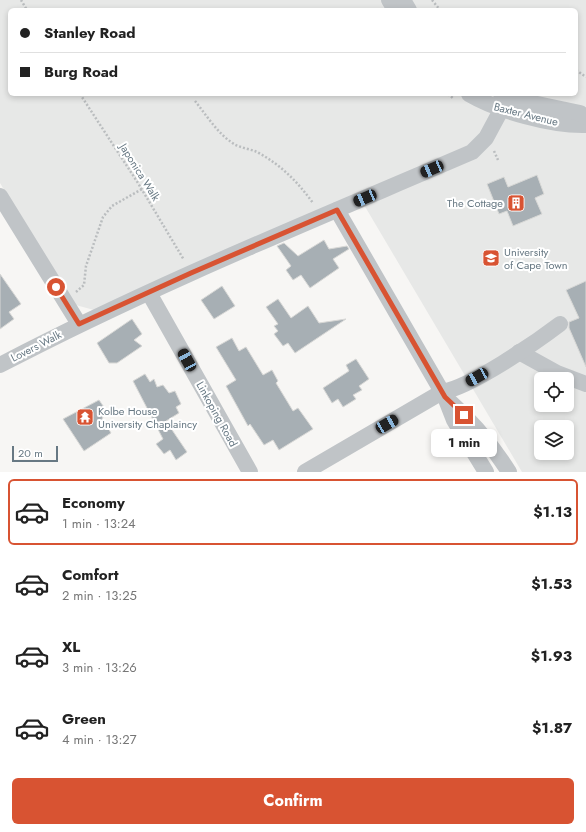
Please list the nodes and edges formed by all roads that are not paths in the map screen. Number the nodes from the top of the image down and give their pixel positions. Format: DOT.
graph roads {
  1 [pos="480,96"];
  2 [pos="503,100"];
  3 [pos="586,117"];
  4 [pos="586,125"];
  5 [pos="0,196"];
  6 [pos="337,210"];
  7 [pos="149,293"];
  8 [pos="79,324"];
  9 [pos="560,324"];
  10 [pos="519,352"];
  11 [pos="0,365"];
  12 [pos="586,384"];
  13 [pos="443,394"];
  14 [pos="250,472"];
  15 [pos="305,472"];
  16 [pos="486,472"];
  17 [pos="508,472"];
  1 -- 2 [label="street, Baxter Avenue"];
  2 -- 3 [label="street, Baxter Avenue"];
  2 -- 4 [label="street, Baxter Avenue"];
  2 -- 6 [label="street, Lovers Walk"];
  5 -- 8 [label="street"];
  6 -- 7 [label="street, Lovers Walk"];
  6 -- 13 [label="street"];
  7 -- 8 [label="street, Lovers Walk"];
  7 -- 14 [label="street, Linkoping Road"];
  8 -- 11 [label="street, Lovers Walk"];
  9 -- 10 [label="street"];
  10 -- 12 [label="street"];
  10 -- 13 [label="street"];
  13 -- 15 [label="street"];
  13 -- 16 [label="street"];
  13 -- 17 [label="street"];
}
